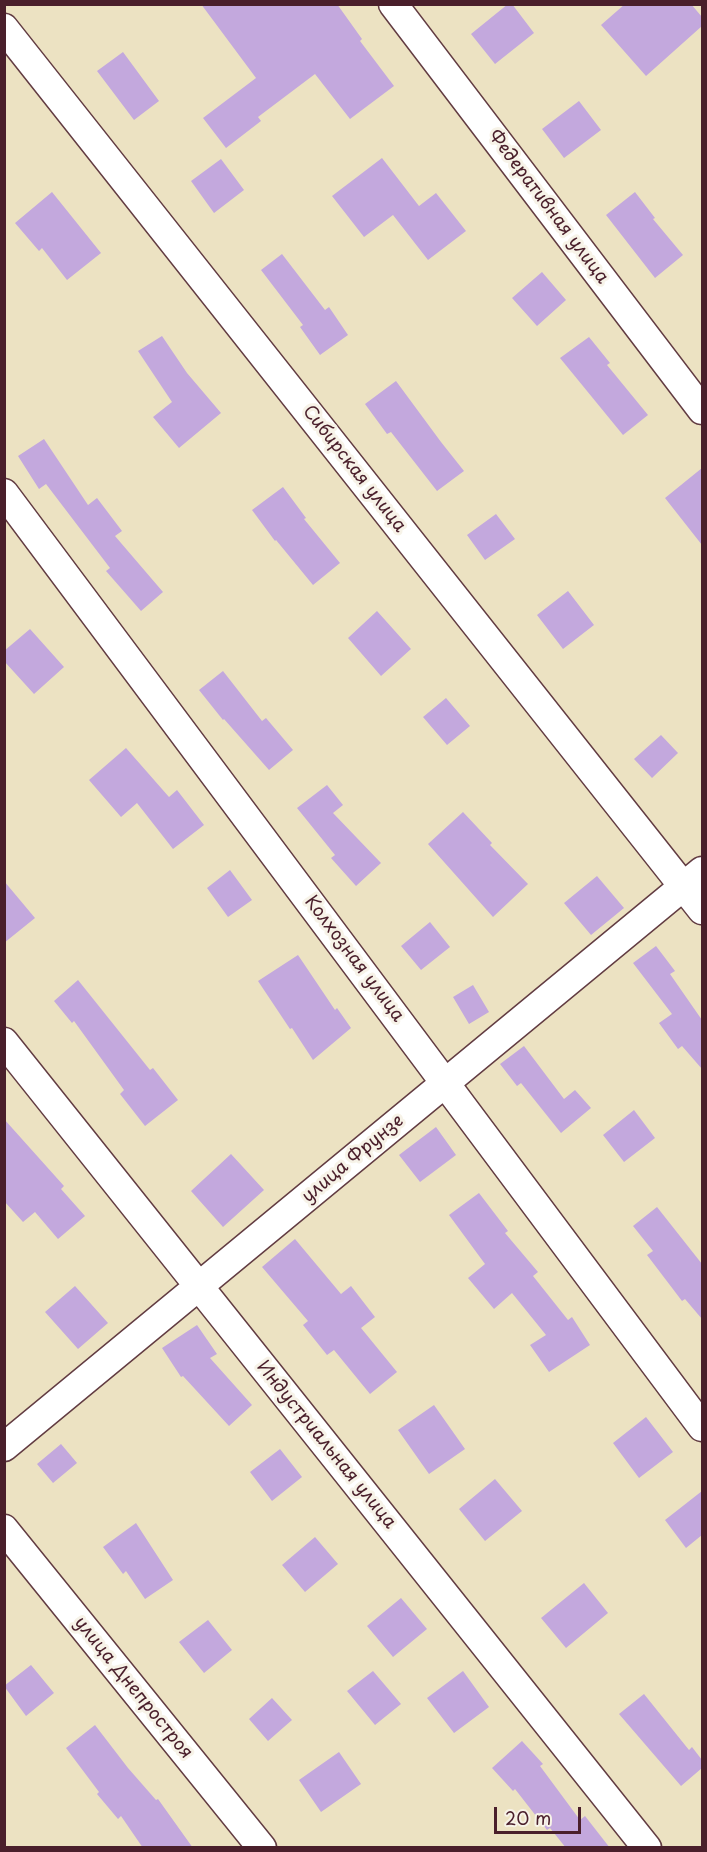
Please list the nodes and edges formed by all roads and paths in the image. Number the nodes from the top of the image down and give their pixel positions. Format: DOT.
graph roads {
  1 [pos="393,4"];
  2 [pos="4,28"];
  3 [pos="702,410"];
  4 [pos="4,493"];
  5 [pos="693,878"];
  6 [pos="702,910"];
  7 [pos="4,1042"];
  8 [pos="446,1082"];
  9 [pos="200,1286"];
  10 [pos="702,1426"];
  11 [pos="4,1447"];
  12 [pos="4,1529"];
  13 [pos="262,1848"];
  14 [pos="647,1848"];
  1 -- 3 [label="street, Федеративная улица"];
  2 -- 5 [label="street, Сибирская улица"];
  4 -- 8 [label="street, Колхозная улица"];
  5 -- 6 [label="street, Сибирская улица"];
  5 -- 8 [label="street, улица Фрунзе"];
  7 -- 9 [label="street, Индустриальная улица"];
  8 -- 9 [label="street, улица Фрунзе"];
  8 -- 10 [label="street, Колхозная улица"];
  9 -- 11 [label="street, улица Фрунзе"];
  9 -- 14 [label="street, Индустриальная улица"];
  12 -- 13 [label="street, улица Днепростроя"];
}
